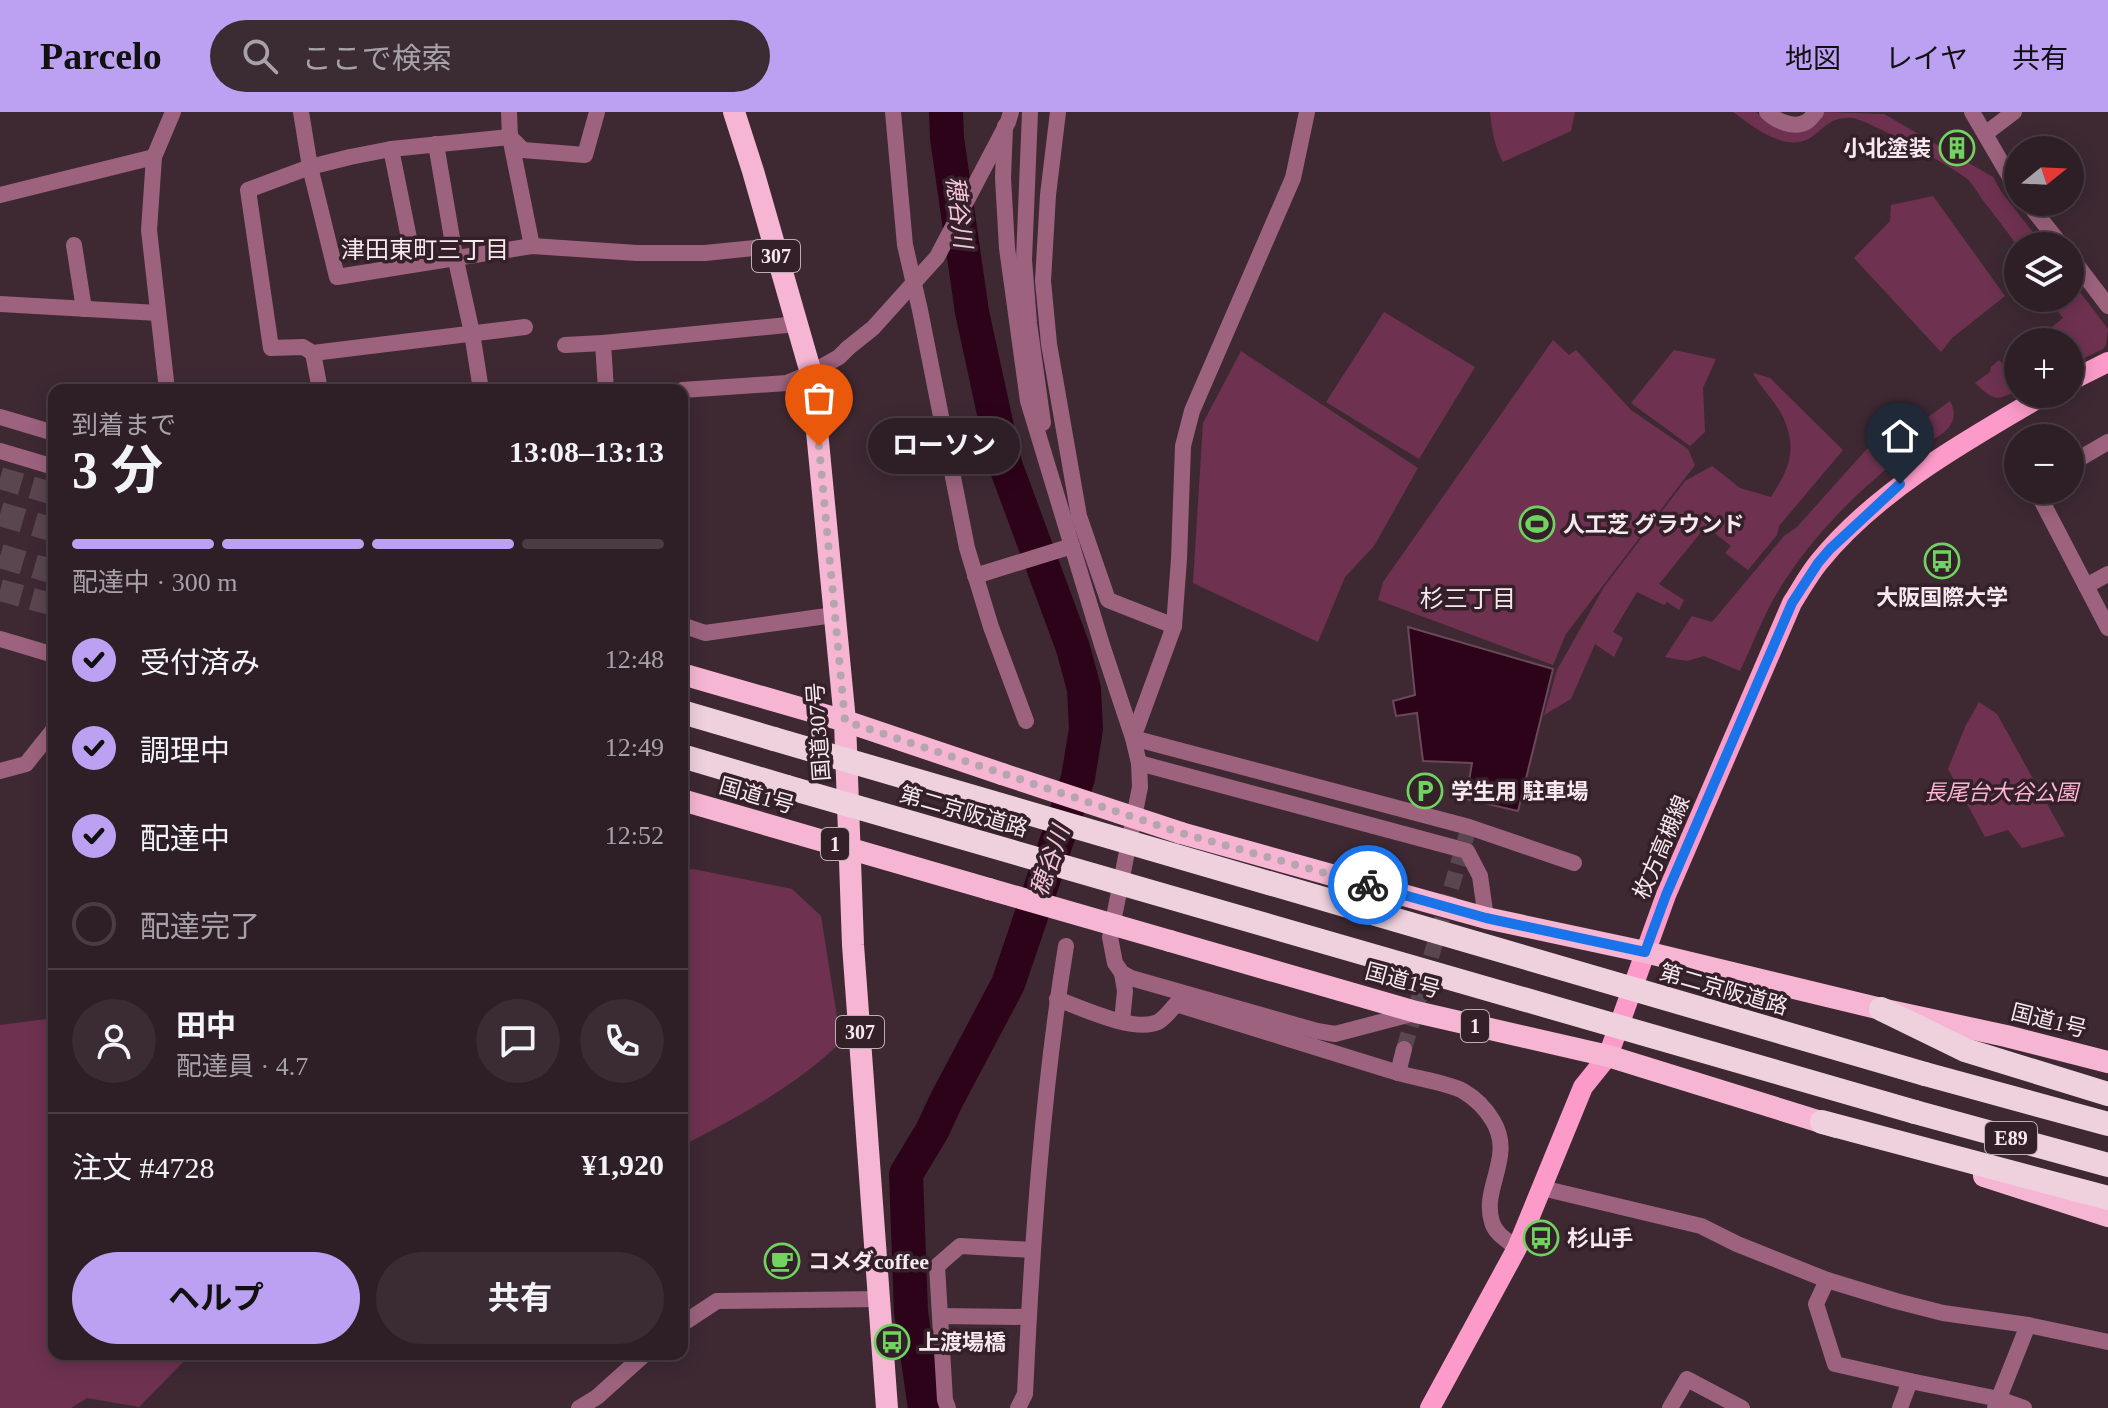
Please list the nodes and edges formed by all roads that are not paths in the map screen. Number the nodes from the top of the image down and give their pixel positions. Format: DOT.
graph roads {
  1 [pos="173,112"];
  2 [pos="301,112"];
  3 [pos="509,112"];
  4 [pos="597,112"];
  5 [pos="734,112"];
  6 [pos="893,112"];
  7 [pos="1008,112"];
  8 [pos="1030,112"];
  9 [pos="1058,112"];
  10 [pos="1307,112"];
  11 [pos="1767,112"];
  12 [pos="1816,112"];
  13 [pos="1972,112"];
  14 [pos="2014,112"];
  15 [pos="1985,134"];
  16 [pos="510,137"];
  17 [pos="436,144"];
  18 [pos="391,149"];
  19 [pos="154,157"];
  20 [pos="310,167"];
  21 [pos="2004,167"];
  22 [pos="0,195"];
  23 [pos="2038,216"];
  24 [pos="2051,232"];
  25 [pos="74,245"];
  26 [pos="532,246"];
  27 [pos="773,246"];
  28 [pos="455,256"];
  29 [pos="414,263"];
  30 [pos="2084,274"];
  31 [pos="0,304"];
  32 [pos="2108,306"];
  33 [pos="84,309"];
  34 [pos="158,313"];
  35 [pos="797,324"];
  36 [pos="525,327"];
  37 [pos="472,333"];
  38 [pos="603,343"];
  39 [pos="565,345"];
  40 [pos="313,353"];
  41 [pos="2108,362"];
  42 [pos="811,373"];
  43 [pos="2084,374"];
  44 [pos="166,384"];
  45 [pos="319,384"];
  46 [pos="480,384"];
  47 [pos="606,384"];
  48 [pos="688,390"];
  49 [pos="2022,408"];
  50 [pos="0,417"];
  51 [pos="48,431"];
  52 [pos="2108,442"];
  53 [pos="0,451"];
  54 [pos="2084,456"];
  55 [pos="48,465"];
  56 [pos="1050,477"];
  57 [pos="2043,504"];
  58 [pos="1072,546"];
  59 [pos="2108,574"];
  60 [pos="975,576"];
  61 [pos="2086,586"];
  62 [pos="834,615"];
  63 [pos="1174,626"];
  64 [pos="688,627"];
  65 [pos="2108,628"];
  66 [pos="0,639"];
  67 [pos="48,653"];
  68 [pos="688,676"];
  69 [pos="688,714"];
  70 [pos="845,721"];
  71 [pos="1026,721"];
  72 [pos="48,736"];
  73 [pos="1133,738"];
  74 [pos="688,758"];
  75 [pos="1139,763"];
  76 [pos="0,771"];
  77 [pos="688,802"];
  78 [pos="688,812"];
  79 [pos="721,812"];
  80 [pos="850,848"];
  81 [pos="1574,863"];
  82 [pos="1486,918"];
  83 [pos="1066,946"];
  84 [pos="1645,952"];
  85 [pos="1122,973"];
  86 [pos="1057,999"];
  87 [pos="1881,1009"];
  88 [pos="1416,1012"];
  89 [pos="1122,1021"];
  90 [pos="1404,1049"];
  91 [pos="1608,1056"];
  92 [pos="2108,1062"];
  93 [pos="1398,1073"];
  94 [pos="2108,1094"];
  95 [pos="1822,1122"];
  96 [pos="2108,1124"];
  97 [pos="2108,1165"];
  98 [pos="1542,1188"];
  99 [pos="2108,1198"];
  100 [pos="2108,1216"];
  101 [pos="1517,1248"];
  102 [pos="1032,1250"];
  103 [pos="1827,1280"];
  104 [pos="881,1299"];
  105 [pos="940,1316"];
  106 [pos="1029,1317"];
  107 [pos="688,1320"];
  108 [pos="2028,1325"];
  109 [pos="2108,1342"];
  110 [pos="638,1360"];
  111 [pos="1910,1381"];
  112 [pos="1997,1403"];
  113 [pos="579,1408"];
  114 [pos="887,1408"];
  115 [pos="948,1408"];
  116 [pos="1018,1408"];
  117 [pos="1430,1408"];
  118 [pos="1670,1408"];
  119 [pos="1742,1408"];
  120 [pos="1900,1408"];
  121 [pos="2024,1408"];
  1 -- 19 [label="street"];
  2 -- 20 [label="street"];
  3 -- 16 [label="street"];
  4 -- 16 [label="street"];
  5 -- 27 [label="highway, 国道307号 / 307"];
  6 -- 60 [label="street"];
  7 -- 42 [label="street, bridge"];
  7 -- 56 [label="street"];
  8 -- 56 [label="street"];
  9 -- 63 [label="street"];
  10 -- 63 [label="street"];
  11 -- 12 [label="street"];
  13 -- 15 [label="street"];
  14 -- 15 [label="street"];
  15 -- 21 [label="street"];
  16 -- 17 [label="street"];
  16 -- 26 [label="street"];
  17 -- 18 [label="street"];
  17 -- 28 [label="street"];
  18 -- 20 [label="street"];
  18 -- 29 [label="street"];
  19 -- 22 [label="street"];
  19 -- 34 [label="street"];
  20 -- 29 [label="street"];
  20 -- 40 [label="street"];
  23 -- 24 [label="street"];
  25 -- 33 [label="street"];
  26 -- 27 [label="street"];
  26 -- 28 [label="street"];
  27 -- 35 [label="highway, 国道307号 / 307"];
  28 -- 29 [label="street"];
  28 -- 37 [label="street"];
  30 -- 32 [label="street"];
  31 -- 33 [label="street"];
  33 -- 34 [label="street"];
  34 -- 44 [label="street"];
  35 -- 38 [label="street"];
  35 -- 42 [label="highway, 国道307号 / 307"];
  36 -- 37 [label="street"];
  37 -- 40 [label="street"];
  37 -- 46 [label="street"];
  38 -- 39 [label="street"];
  38 -- 47 [label="street"];
  40 -- 45 [label="street"];
  41 -- 43 [label="main road"];
  42 -- 48 [label="street"];
  42 -- 62 [label="highway, 国道307号 / 307"];
  49 -- 84 [label="main road, 枚方高槻線"];
  50 -- 51 [label="street"];
  52 -- 54 [label="street"];
  53 -- 55 [label="street"];
  56 -- 58 [label="street"];
  57 -- 61 [label="street"];
  58 -- 60 [label="street"];
  58 -- 73 [label="street"];
  59 -- 61 [label="street"];
  60 -- 71 [label="street"];
  61 -- 65 [label="street"];
  62 -- 64 [label="street"];
  62 -- 70 [label="highway, 国道307号 / 307"];
  63 -- 73 [label="street"];
  66 -- 67 [label="street"];
  68 -- 70 [label="highway, 国道1号"];
  69 -- 96 [label="highway, 第二京阪道路 / E89, bridge"];
  70 -- 80 [label="highway, 国道307号 / 307"];
  70 -- 82 [label="highway, 国道1号, bridge"];
  72 -- 76 [label="street"];
  73 -- 75 [label="street"];
  73 -- 81 [label="street"];
  74 -- 97 [label="highway, 第二京阪道路 / E89, bridge"];
  75 -- 82 [label="street"];
  75 -- 85 [label="street"];
  77 -- 79 [label="highway, 国道1号 / 1"];
  78 -- 79 [label="street"];
  79 -- 80 [label="highway, 国道1号 / 1"];
  80 -- 88 [label="highway, 国道1号 / 1, bridge"];
  80 -- 104 [label="highway, 国道307号 / 307"];
  82 -- 84 [label="highway, 国道1号"];
  83 -- 86 [label="street"];
  84 -- 87 [label="highway, 国道1号"];
  84 -- 91 [label="main road, 枚方高槻線"];
  85 -- 88 [label="street"];
  85 -- 89 [label="street"];
  86 -- 89 [label="street"];
  86 -- 102 [label="street"];
  87 -- 92 [label="highway, 国道1号"];
  87 -- 94 [label="highway"];
  88 -- 91 [label="highway, 国道1号 / 1"];
  89 -- 93 [label="street"];
  90 -- 93 [label="street"];
  91 -- 95 [label="highway, 国道1号 / 1"];
  91 -- 98 [label="main road, 枚方高槻線"];
  93 -- 101 [label="street"];
  95 -- 99 [label="highway"];
  95 -- 100 [label="highway, 国道1号 / 1"];
  98 -- 101 [label="main road, 枚方高槻線"];
  98 -- 103 [label="street"];
  101 -- 117 [label="main road, 枚方高槻線"];
  102 -- 105 [label="street"];
  102 -- 106 [label="street"];
  103 -- 108 [label="street"];
  103 -- 111 [label="street"];
  104 -- 107 [label="street"];
  104 -- 114 [label="highway, 国道307号 / 307"];
  105 -- 106 [label="street"];
  105 -- 115 [label="street"];
  106 -- 116 [label="street"];
  108 -- 109 [label="street"];
  108 -- 112 [label="street"];
  110 -- 113 [label="street"];
  111 -- 112 [label="street"];
  111 -- 120 [label="street"];
  112 -- 121 [label="street"];
  118 -- 119 [label="street"];
}
